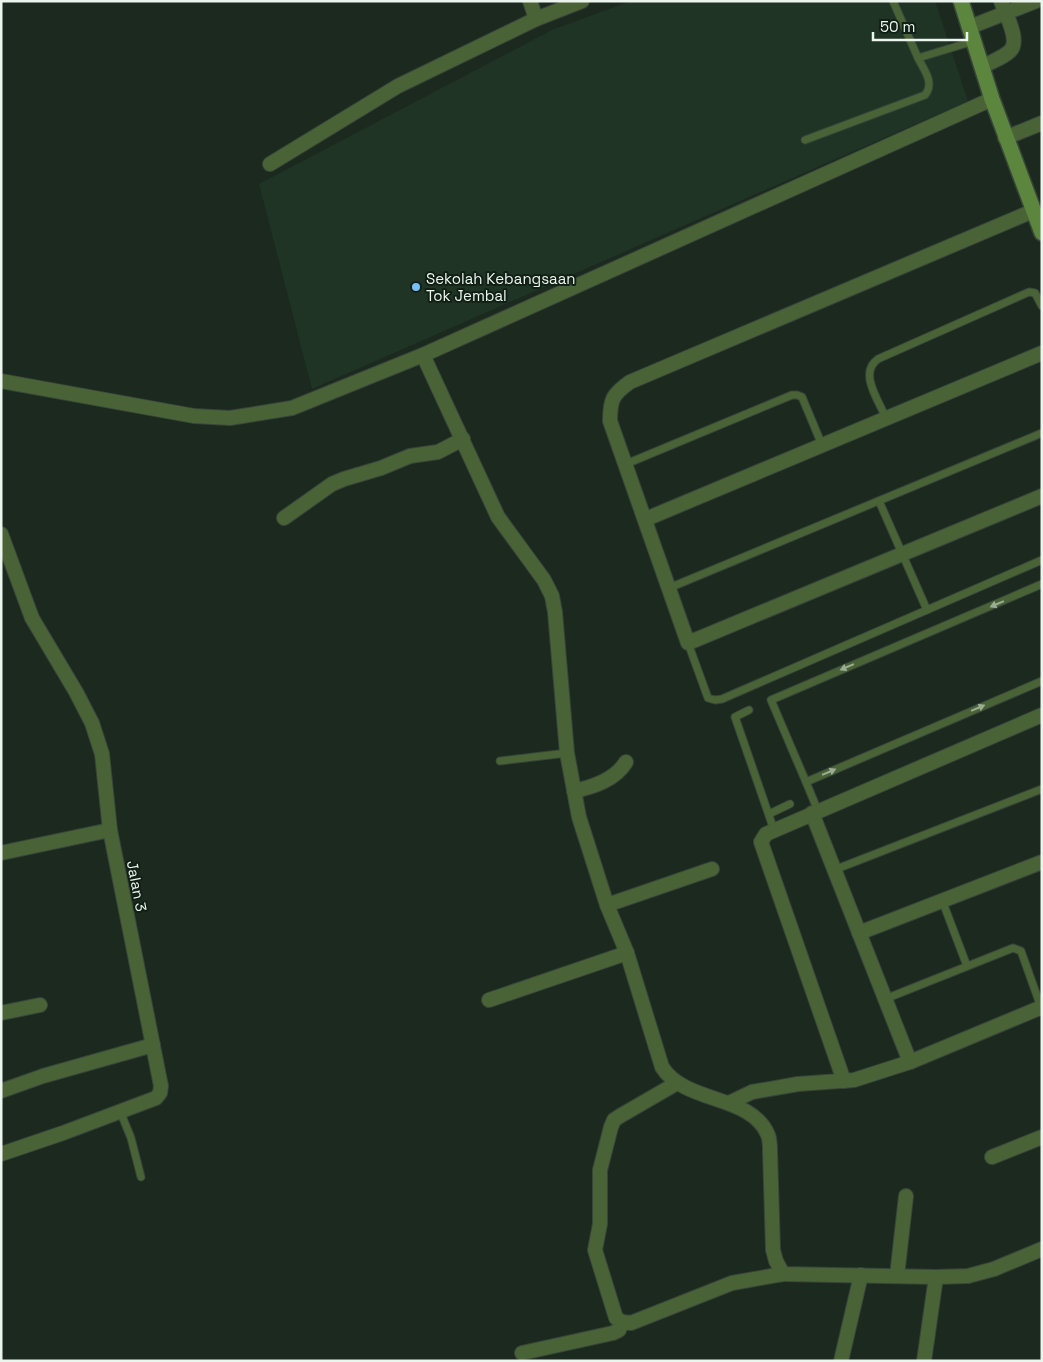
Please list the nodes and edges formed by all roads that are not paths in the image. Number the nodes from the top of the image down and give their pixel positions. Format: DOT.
graph roads {
  1 [pos="530,1"];
  2 [pos="582,1"];
  3 [pos="893,1"];
  4 [pos="961,1"];
  5 [pos="1036,1"];
  6 [pos="1004,8"];
  7 [pos="536,19"];
  8 [pos="972,34"];
  9 [pos="918,58"];
  10 [pos="982,67"];
  11 [pos="992,99"];
  12 [pos="1042,123"];
  13 [pos="1006,138"];
  14 [pos="805,140"];
  15 [pos="270,164"];
  16 [pos="1034,211"];
  17 [pos="1041,231"];
  18 [pos="1042,306"];
  19 [pos="1042,353"];
  20 [pos="423,355"];
  21 [pos="1,381"];
  22 [pos="886,418"];
  23 [pos="1042,433"];
  24 [pos="463,439"];
  25 [pos="822,445"];
  26 [pos="626,464"];
  27 [pos="1042,496"];
  28 [pos="879,501"];
  29 [pos="284,518"];
  30 [pos="646,520"];
  31 [pos="1,534"];
  32 [pos="903,554"];
  33 [pos="1042,560"];
  34 [pos="1042,584"];
  35 [pos="669,588"];
  36 [pos="927,610"];
  37 [pos="688,644"];
  38 [pos="1042,680"];
  39 [pos="749,710"];
  40 [pos="1042,715"];
  41 [pos="567,753"];
  42 [pos="500,761"];
  43 [pos="626,762"];
  44 [pos="806,782"];
  45 [pos="1042,789"];
  46 [pos="574,791"];
  47 [pos="790,804"];
  48 [pos="815,812"];
  49 [pos="769,814"];
  50 [pos="110,830"];
  51 [pos="774,830"];
  52 [pos="1,853"];
  53 [pos="1042,862"];
  54 [pos="712,869"];
  55 [pos="834,870"];
  56 [pos="942,900"];
  57 [pos="607,905"];
  58 [pos="859,933"];
  59 [pos="627,953"];
  60 [pos="968,966"];
  61 [pos="885,999"];
  62 [pos="489,1000"];
  63 [pos="40,1005"];
  64 [pos="1042,1007"];
  65 [pos="1,1013"];
  66 [pos="153,1045"];
  67 [pos="910,1062"];
  68 [pos="844,1081"];
  69 [pos="677,1083"];
  70 [pos="1,1091"];
  71 [pos="729,1103"];
  72 [pos="120,1111"];
  73 [pos="1042,1137"];
  74 [pos="1,1154"];
  75 [pos="992,1157"];
  76 [pos="141,1177"];
  77 [pos="906,1196"];
  78 [pos="1042,1249"];
  79 [pos="783,1274"];
  80 [pos="861,1274"];
  81 [pos="897,1276"];
  82 [pos="936,1277"];
  83 [pos="622,1322"];
  84 [pos="522,1353"];
  85 [pos="841,1361"];
  86 [pos="924,1361"];
  1 -- 7 [label="street"];
  2 -- 7 [label="street"];
  3 -- 9 [label="lane"];
  4 -- 8 [label="main road"];
  5 -- 6 [label="street"];
  6 -- 8 [label="street"];
  6 -- 10 [label="street"];
  7 -- 15 [label="street"];
  8 -- 9 [label="lane"];
  8 -- 10 [label="main road"];
  9 -- 14 [label="lane"];
  10 -- 11 [label="main road"];
  11 -- 13 [label="main road"];
  11 -- 20 [label="street"];
  12 -- 13 [label="street"];
  13 -- 16 [label="main road"];
  16 -- 17 [label="main road"];
  16 -- 26 [label="street"];
  18 -- 22 [label="lane"];
  19 -- 22 [label="street"];
  20 -- 21 [label="street"];
  20 -- 24 [label="street"];
  22 -- 25 [label="street"];
  23 -- 28 [label="lane"];
  24 -- 29 [label="street"];
  24 -- 41 [label="street"];
  25 -- 26 [label="lane"];
  25 -- 30 [label="street"];
  26 -- 30 [label="street"];
  27 -- 32 [label="street"];
  28 -- 32 [label="lane"];
  28 -- 35 [label="lane"];
  30 -- 35 [label="street"];
  31 -- 50 [label="street, Jalan 3"];
  32 -- 36 [label="lane"];
  32 -- 37 [label="street"];
  33 -- 36 [label="lane"];
  34 -- 44 [label="lane, one-way"];
  35 -- 37 [label="street"];
  36 -- 37 [label="lane"];
  44 -- 38 [label="lane, one-way"];
  39 -- 49 [label="lane"];
  40 -- 48 [label="street"];
  41 -- 42 [label="lane"];
  41 -- 46 [label="street"];
  43 -- 46 [label="street"];
  44 -- 48 [label="lane"];
  45 -- 55 [label="lane"];
  46 -- 57 [label="street"];
  47 -- 49 [label="lane"];
  48 -- 51 [label="street"];
  48 -- 55 [label="street"];
  49 -- 51 [label="lane"];
  50 -- 52 [label="street"];
  50 -- 66 [label="street, Jalan 3"];
  51 -- 68 [label="street"];
  53 -- 56 [label="street"];
  54 -- 57 [label="street"];
  55 -- 58 [label="street"];
  56 -- 58 [label="street"];
  56 -- 60 [label="lane"];
  57 -- 59 [label="street"];
  58 -- 61 [label="street"];
  59 -- 62 [label="street"];
  59 -- 69 [label="street"];
  60 -- 61 [label="lane"];
  60 -- 64 [label="lane"];
  61 -- 67 [label="street"];
  63 -- 65 [label="street"];
  64 -- 67 [label="street"];
  66 -- 70 [label="street"];
  66 -- 72 [label="street, Jalan 3"];
  67 -- 68 [label="street"];
  68 -- 71 [label="street"];
  69 -- 71 [label="street"];
  69 -- 83 [label="street"];
  71 -- 79 [label="street"];
  72 -- 74 [label="street, Jalan 3"];
  72 -- 76 [label="lane"];
  73 -- 75 [label="street"];
  77 -- 81 [label="street"];
  78 -- 82 [label="street"];
  79 -- 80 [label="street"];
  79 -- 83 [label="street"];
  80 -- 81 [label="street"];
  80 -- 85 [label="street"];
  81 -- 82 [label="street"];
  82 -- 86 [label="street"];
  83 -- 84 [label="street"];
}
